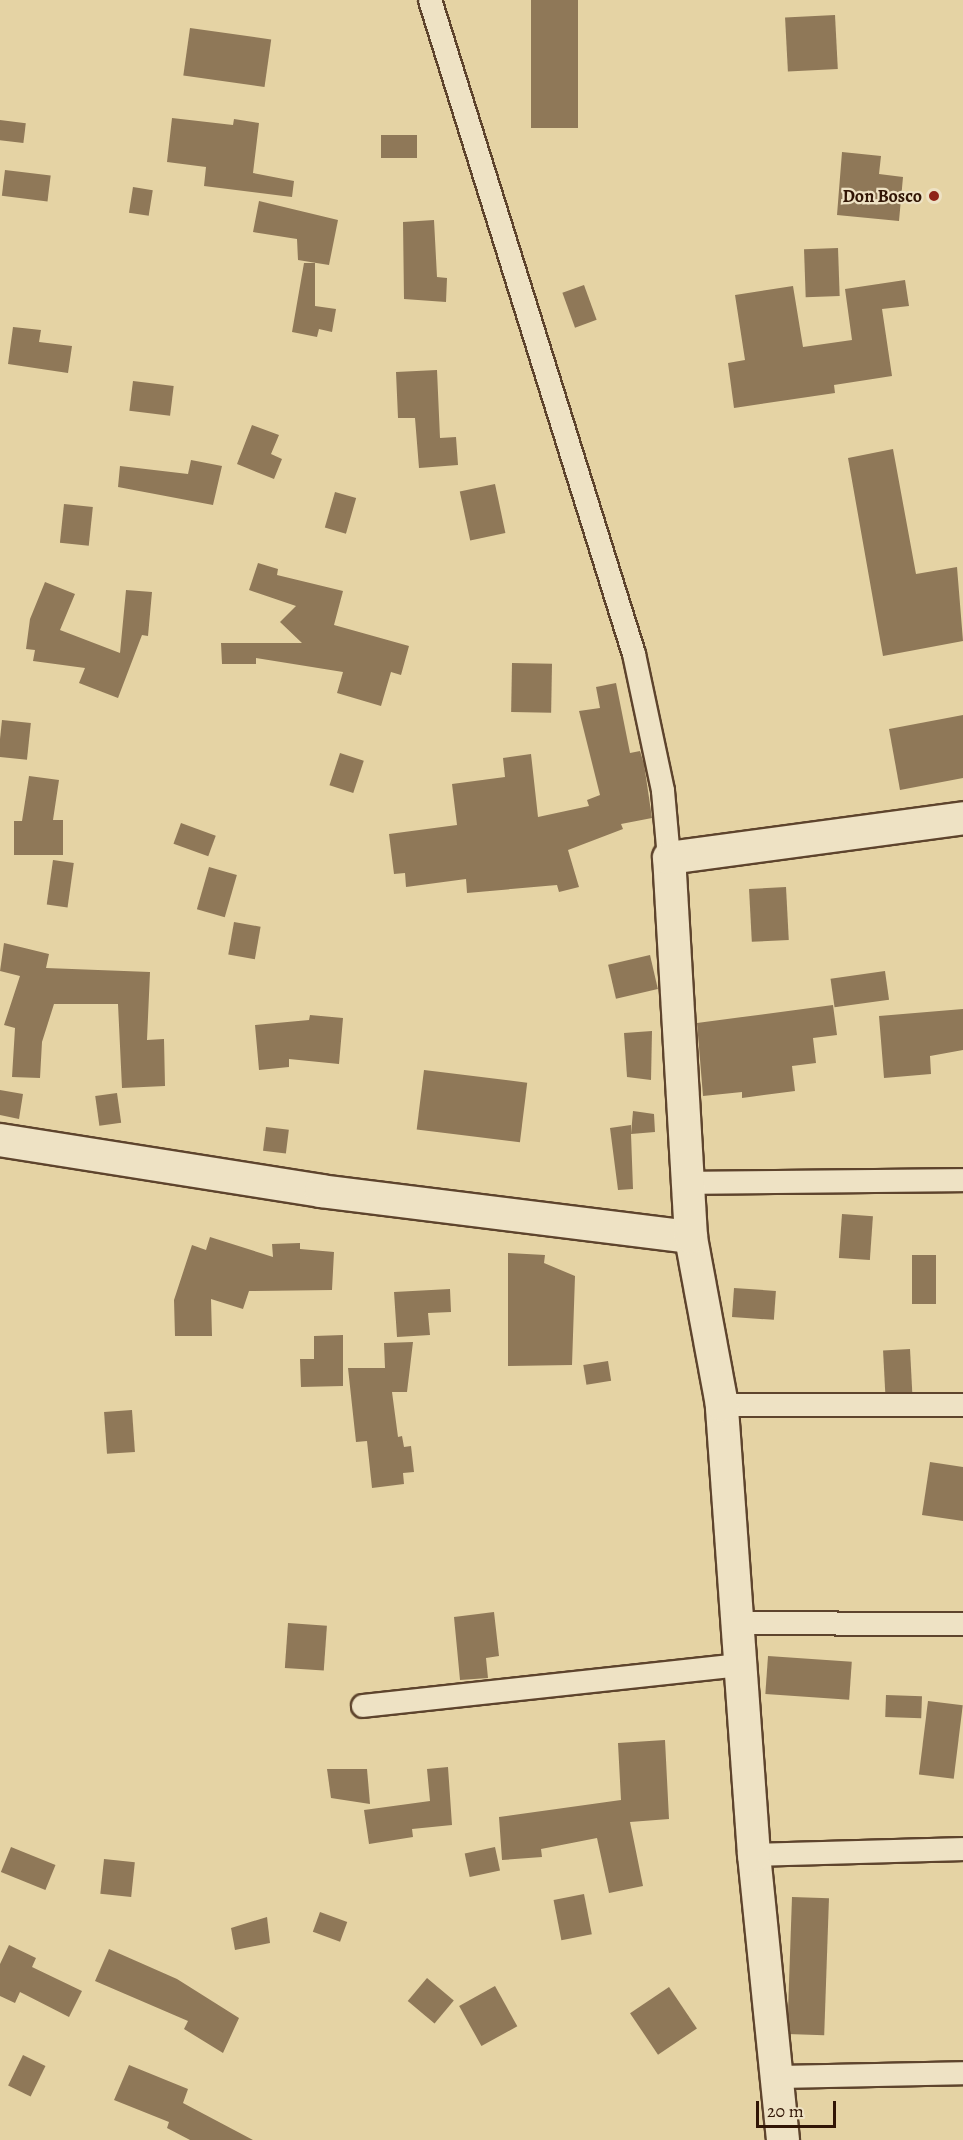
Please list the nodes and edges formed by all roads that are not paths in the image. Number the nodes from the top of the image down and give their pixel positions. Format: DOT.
graph roads {
  1 [pos="430,0"];
  2 [pos="963,818"];
  3 [pos="669,858"];
  4 [pos="0,1140"];
  5 [pos="963,1180"];
  6 [pos="687,1183"];
  7 [pos="691,1237"];
  8 [pos="722,1405"];
  9 [pos="963,1405"];
  10 [pos="740,1623"];
  11 [pos="963,1624"];
  12 [pos="743,1665"];
  13 [pos="363,1706"];
  14 [pos="963,1849"];
  15 [pos="754,1855"];
  16 [pos="963,2073"];
  17 [pos="778,2077"];
  18 [pos="783,2140"];
  1 -- 3 [label="street"];
  2 -- 3 [label="street"];
  3 -- 6 [label="street"];
  4 -- 7 [label="street"];
  5 -- 6 [label="street"];
  6 -- 7 [label="street"];
  7 -- 8 [label="street"];
  8 -- 9 [label="street"];
  8 -- 10 [label="street"];
  10 -- 11 [label="street"];
  10 -- 12 [label="street"];
  12 -- 13 [label="street"];
  12 -- 15 [label="street"];
  14 -- 15 [label="street"];
  15 -- 17 [label="street"];
  16 -- 17 [label="street"];
  17 -- 18 [label="street"];
}
